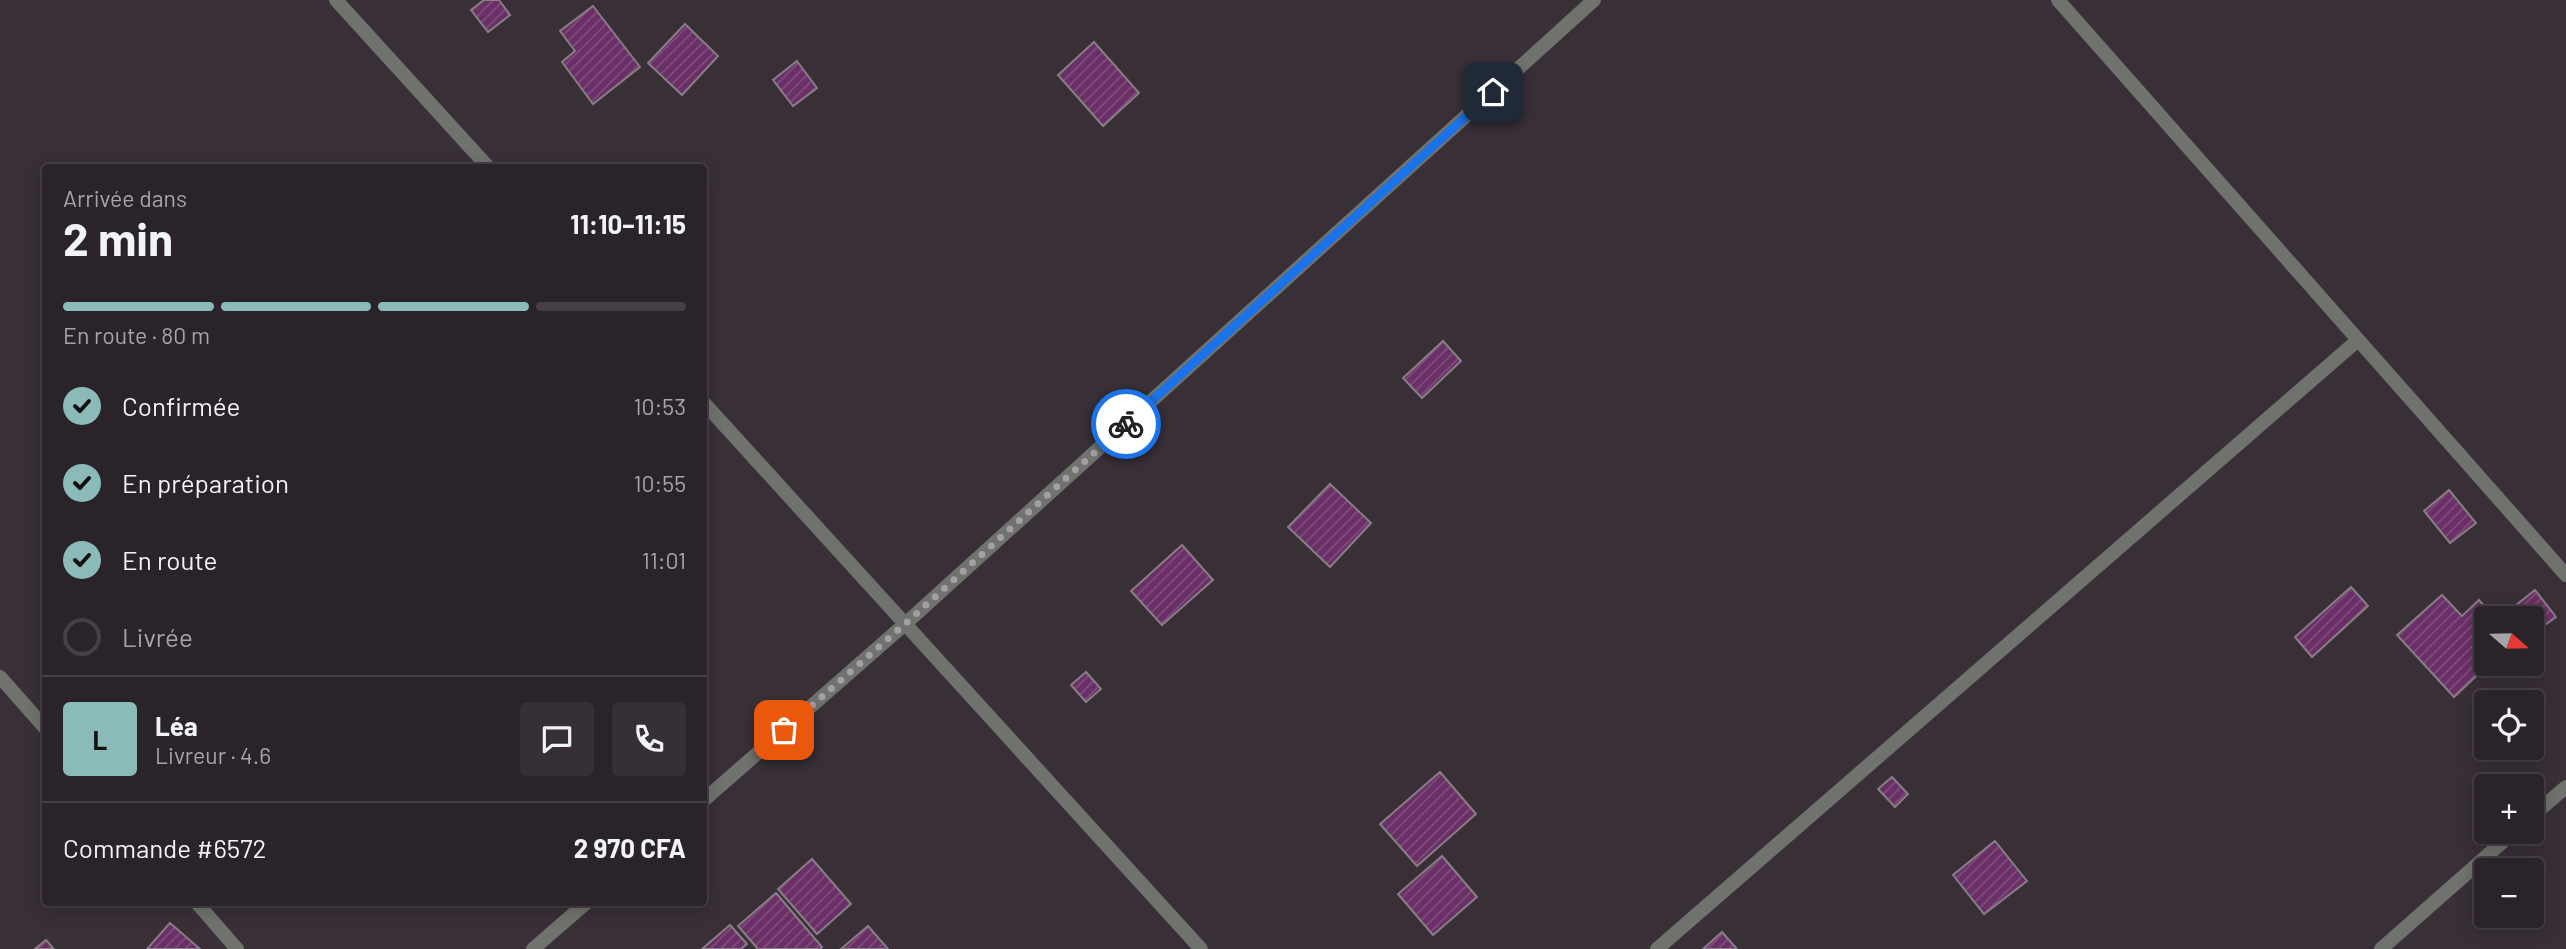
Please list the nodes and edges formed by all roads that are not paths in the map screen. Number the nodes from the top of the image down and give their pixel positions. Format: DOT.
graph roads {
  1 [pos="336,0"];
  2 [pos="1594,0"];
  3 [pos="2058,0"];
  4 [pos="485,164"];
  5 [pos="2358,340"];
  6 [pos="707,406"];
  7 [pos="2566,575"];
  8 [pos="905,624"];
  9 [pos="0,677"];
  10 [pos="42,724"];
  11 [pos="2566,787"];
  12 [pos="707,797"];
  13 [pos="2544,806"];
  14 [pos="2500,844"];
  15 [pos="200,906"];
  16 [pos="583,906"];
  17 [pos="237,949"];
  18 [pos="533,949"];
  19 [pos="1201,949"];
  20 [pos="1657,949"];
  21 [pos="2381,949"];
  1 -- 4 [label="street"];
  2 -- 8 [label="street"];
  3 -- 5 [label="street"];
  5 -- 7 [label="street"];
  5 -- 20 [label="street"];
  6 -- 8 [label="street"];
  8 -- 12 [label="street"];
  8 -- 19 [label="street"];
  9 -- 10 [label="street"];
  11 -- 13 [label="street"];
  14 -- 21 [label="street"];
  15 -- 17 [label="street"];
  16 -- 18 [label="street"];
}
